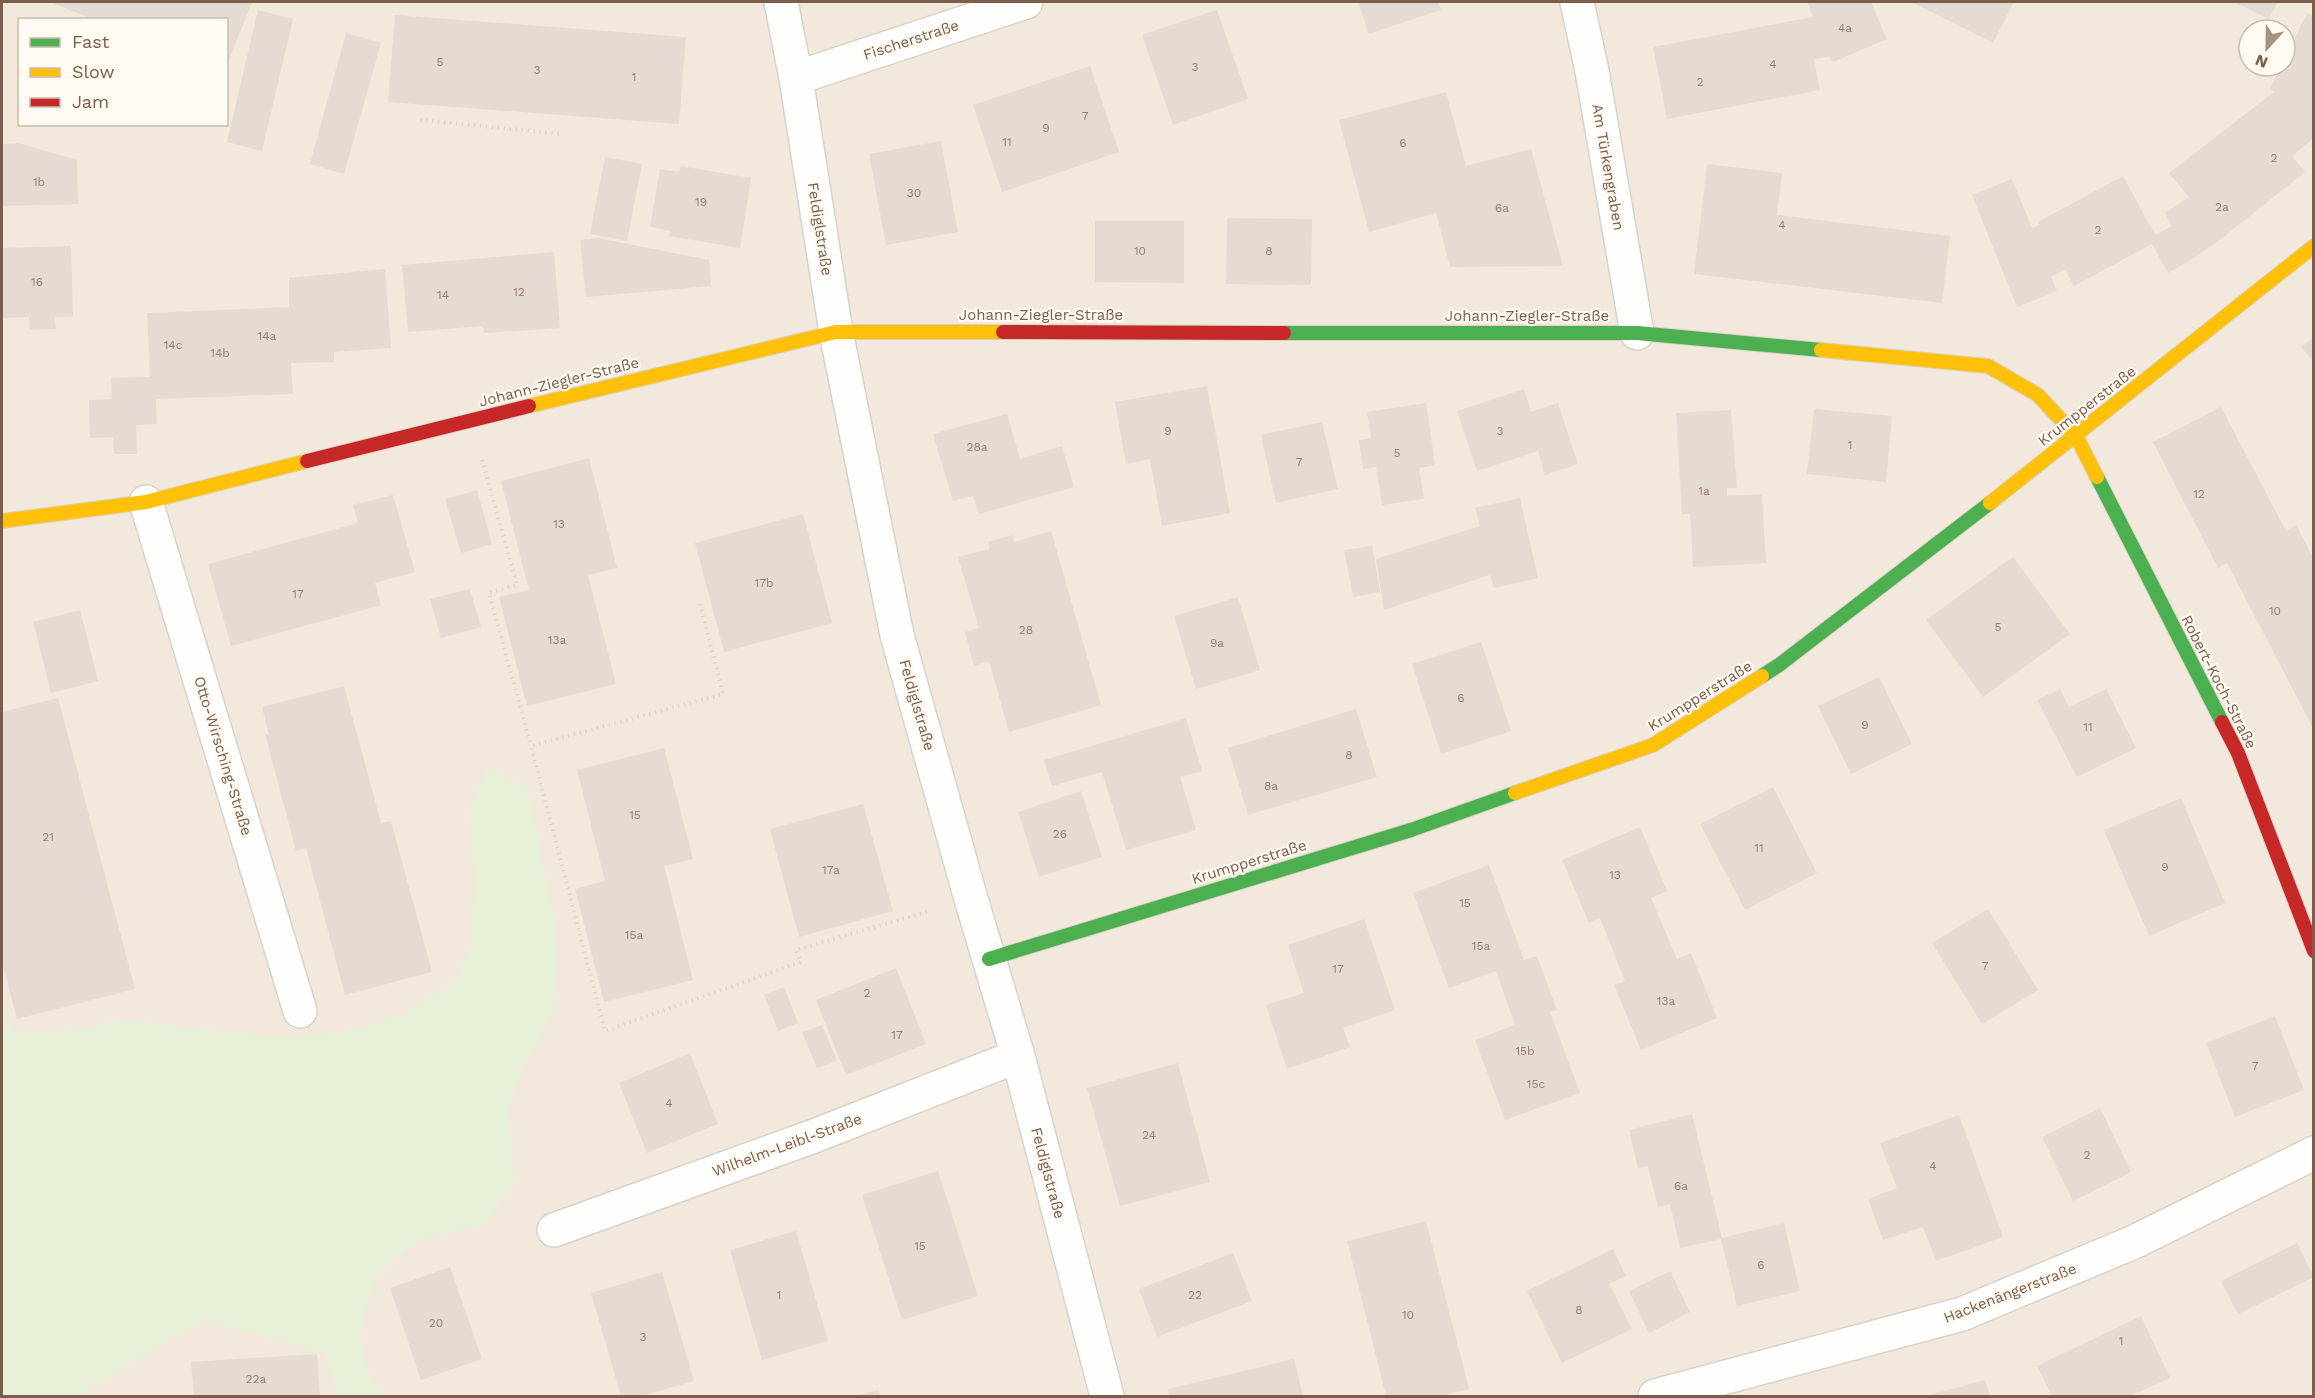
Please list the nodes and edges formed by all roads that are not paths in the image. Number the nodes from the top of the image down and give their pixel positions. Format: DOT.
graph roads {
  1 [pos="781,2"];
  2 [pos="1026,2"];
  3 [pos="1577,2"];
  4 [pos="796,78"];
  5 [pos="2313,246"];
  6 [pos="836,332"];
  7 [pos="1637,333"];
  8 [pos="2076,436"];
  9 [pos="146,502"];
  10 [pos="2,521"];
  11 [pos="2313,951"];
  12 [pos="989,959"];
  13 [pos="300,1011"];
  14 [pos="1018,1056"];
  15 [pos="2313,1153"];
  16 [pos="554,1230"];
  17 [pos="1107,1396"];
  18 [pos="1655,1396"];
  1 -- 4 [label="street, Feldiglstraße"];
  2 -- 4 [label="street, Fischerstraße"];
  3 -- 7 [label="street, Am Türkengraben"];
  4 -- 6 [label="street, Feldiglstraße"];
  5 -- 8 [label="street, Krumpperstraße"];
  6 -- 7 [label="street, Johann-Ziegler-Straße"];
  6 -- 9 [label="street, Johann-Ziegler-Straße"];
  6 -- 12 [label="street, Feldiglstraße"];
  7 -- 8 [label="street, Johann-Ziegler-Straße"];
  8 -- 11 [label="street, Robert-Koch-Straße"];
  8 -- 12 [label="street, Krumpperstraße"];
  9 -- 10 [label="street, Johann-Ziegler-Straße"];
  9 -- 13 [label="street, Otto-Wirsching-Straße"];
  12 -- 14 [label="street, Feldiglstraße"];
  14 -- 16 [label="street, Wilhelm-Leibl-Straße"];
  14 -- 17 [label="street, Feldiglstraße"];
  15 -- 18 [label="street, Hackenängerstraße"];
}
